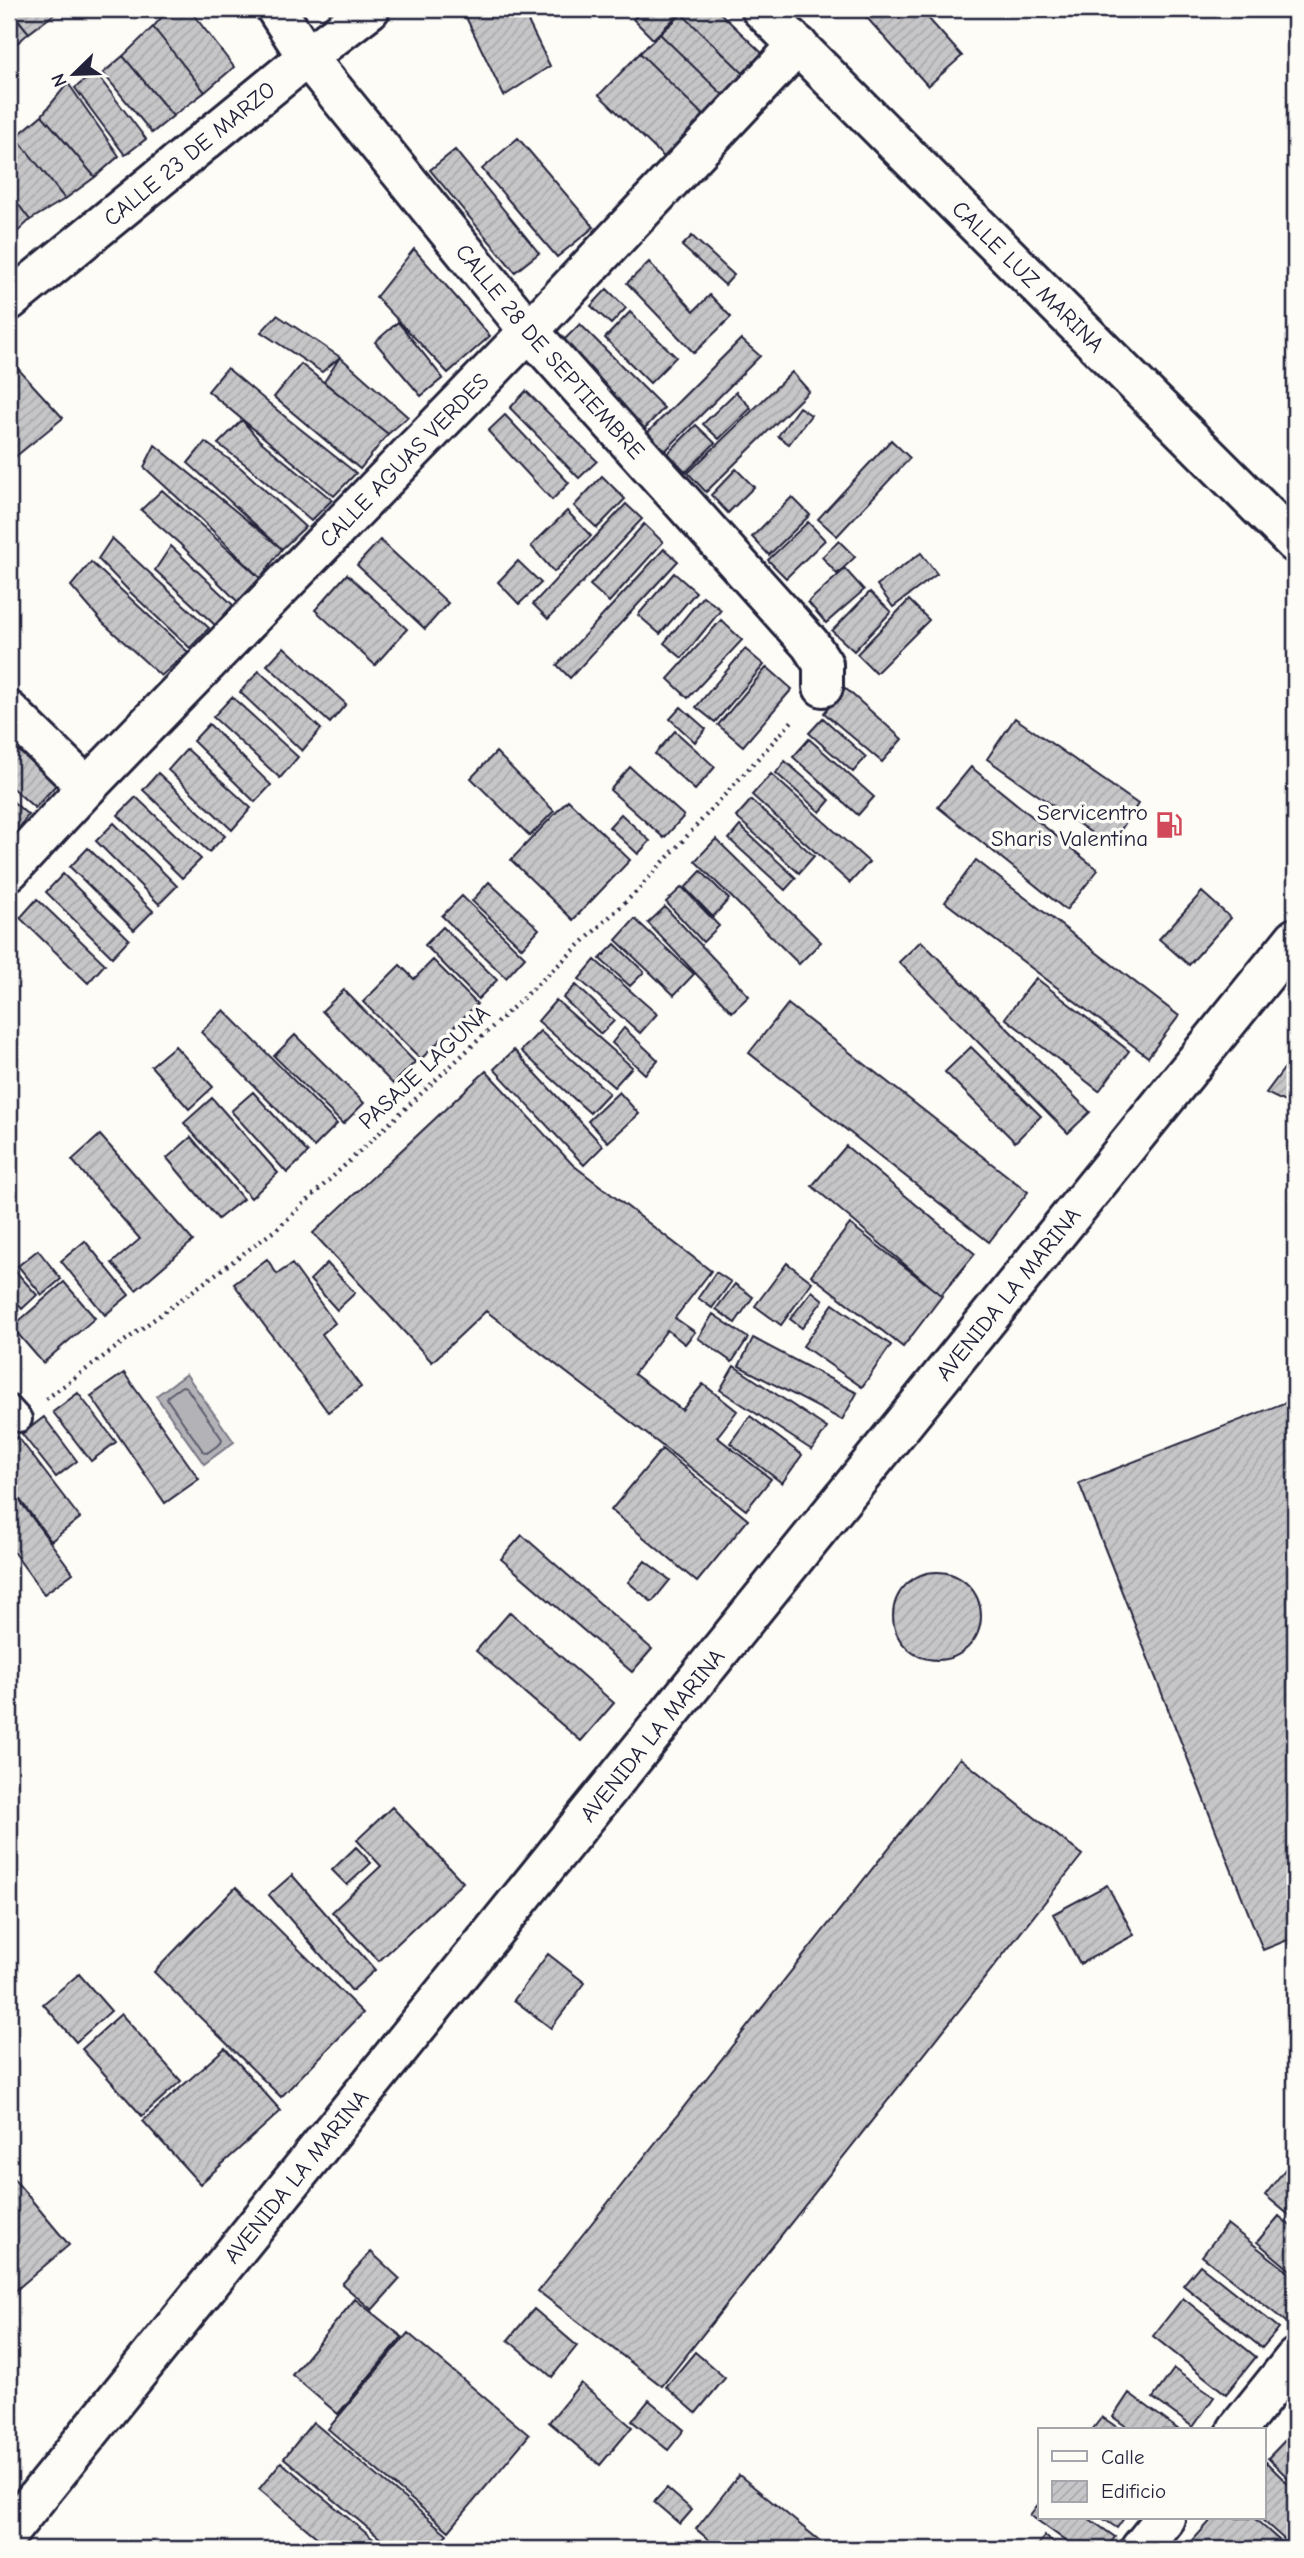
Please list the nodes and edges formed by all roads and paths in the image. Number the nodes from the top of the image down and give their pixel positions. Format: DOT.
graph roads {
  1 [pos="276,9"];
  2 [pos="370,9"];
  3 [pos="761,9"];
  4 [pos="798,45"];
  5 [pos="307,57"];
  6 [pos="9,301"];
  7 [pos="528,331"];
  8 [pos="1295,543"];
  9 [pos="823,687"];
  10 [pos="9,711"];
  11 [pos="87,787"];
  12 [pos="9,871"];
  13 [pos="1295,938"];
  14 [pos="14,1413"];
  15 [pos="1295,2358"];
  16 [pos="1239,2428"];
  17 [pos="1163,2520"];
  18 [pos="9,2532"];
  19 [pos="1140,2549"];
  1 -- 5 [label="street, CALLE 28 DE SEPTIEMBRE"];
  2 -- 5 [label="street, CALLE 23 DE MARZO"];
  3 -- 4 [label="street, CALLE LUZ MARINA"];
  4 -- 7 [label="street, CALLE AGUAS VERDES"];
  4 -- 8 [label="street, CALLE LUZ MARINA"];
  5 -- 6 [label="street, CALLE 23 DE MARZO"];
  5 -- 7 [label="street, CALLE 28 DE SEPTIEMBRE"];
  7 -- 9 [label="street, CALLE 28 DE SEPTIEMBRE"];
  7 -- 11 [label="street, CALLE AGUAS VERDES"];
  9 -- 14 [label="path, PASAJE LAGUNA"];
  10 -- 11 [label="street"];
  11 -- 12 [label="street, CALLE AGUAS VERDES"];
  13 -- 18 [label="street, AVENIDA LA MARINA"];
  15 -- 16 [label="street"];
  17 -- 19 [label="street"];
}
